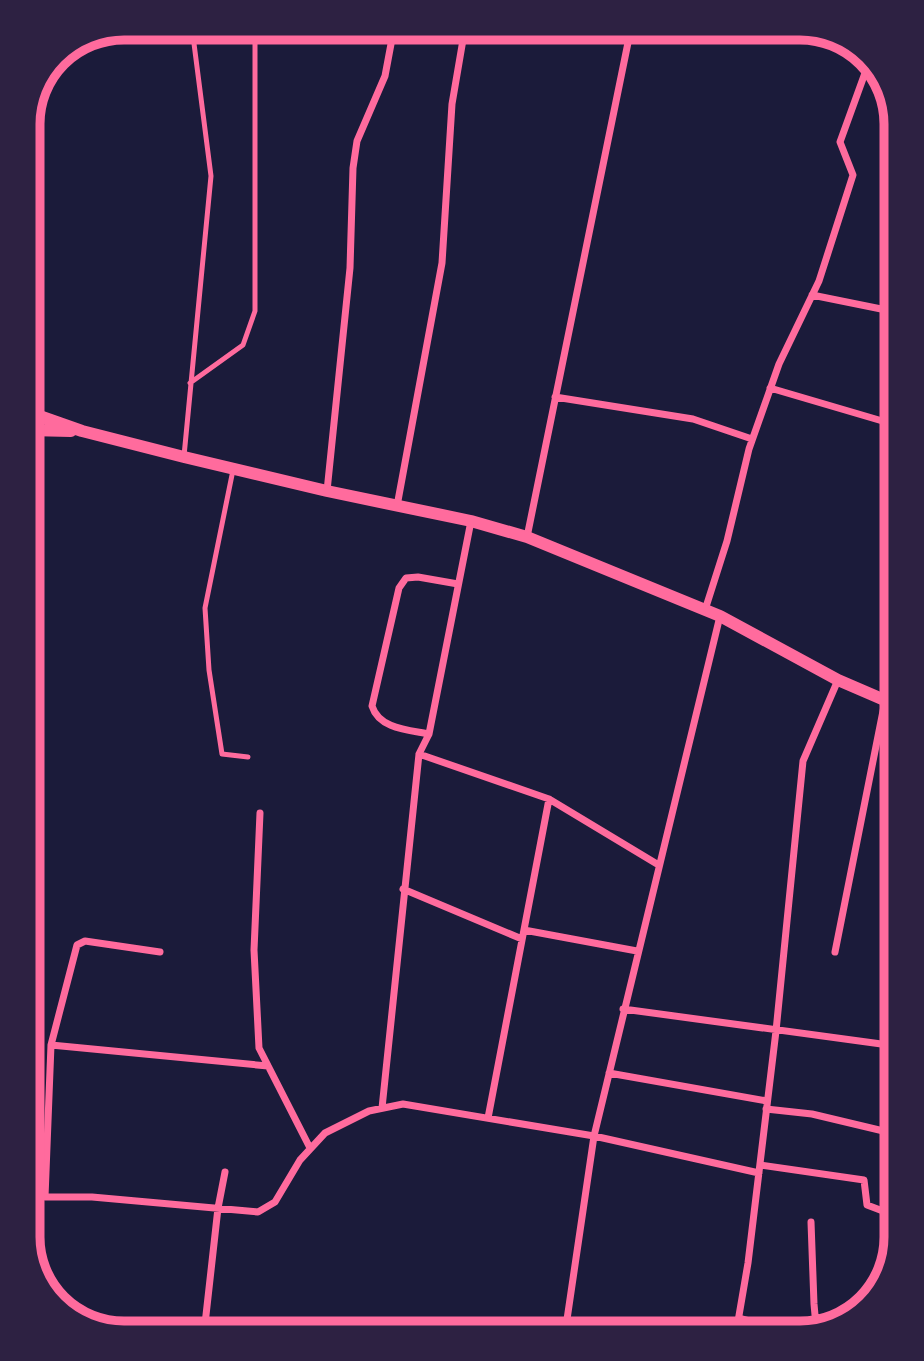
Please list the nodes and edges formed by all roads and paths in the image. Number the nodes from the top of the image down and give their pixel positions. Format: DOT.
graph roads {
  1 [pos="194,40"];
  2 [pos="255,40"];
  3 [pos="392,40"];
  4 [pos="463,40"];
  5 [pos="629,40"];
  6 [pos="865,72"];
  7 [pos="812,295"];
  8 [pos="884,310"];
  9 [pos="190,383"];
  10 [pos="770,388"];
  11 [pos="555,397"];
  12 [pos="40,416"];
  13 [pos="884,421"];
  14 [pos="40,430"];
  15 [pos="82,431"];
  16 [pos="752,439"];
  17 [pos="184,457"];
  18 [pos="233,470"];
  19 [pos="327,491"];
  20 [pos="397,506"];
  21 [pos="471,521"];
  22 [pos="527,537"];
  23 [pos="458,584"];
  24 [pos="705,610"];
  25 [pos="720,616"];
  26 [pos="838,680"];
  27 [pos="884,700"];
  28 [pos="884,730"];
  29 [pos="429,734"];
  30 [pos="419,754"];
  31 [pos="248,757"];
  32 [pos="549,799"];
  33 [pos="260,813"];
  34 [pos="657,864"];
  35 [pos="403,889"];
  36 [pos="523,934"];
  37 [pos="637,951"];
  38 [pos="160,952"];
  39 [pos="835,952"];
  40 [pos="623,1009"];
  41 [pos="776,1031"];
  42 [pos="884,1044"];
  43 [pos="51,1045"];
  44 [pos="268,1066"];
  45 [pos="608,1073"];
  46 [pos="767,1105"];
  47 [pos="382,1108"];
  48 [pos="488,1118"];
  49 [pos="884,1131"];
  50 [pos="594,1136"];
  51 [pos="310,1148"];
  52 [pos="759,1169"];
  53 [pos="225,1172"];
  54 [pos="218,1208"];
  55 [pos="884,1211"];
  56 [pos="811,1222"];
  57 [pos="739,1318"];
  58 [pos="818,1318"];
  59 [pos="205,1321"];
  60 [pos="567,1321"];
  61 [pos="739,1321"];
  62 [pos="750,1321"];
  1 -- 9 [label="lane"];
  2 -- 9 [label="lane"];
  3 -- 19 [label="street"];
  4 -- 20 [label="street"];
  5 -- 11 [label="street"];
  6 -- 7 [label="street"];
  7 -- 8 [label="street"];
  7 -- 10 [label="street"];
  9 -- 17 [label="lane"];
  10 -- 13 [label="street"];
  10 -- 16 [label="street"];
  11 -- 16 [label="street"];
  11 -- 22 [label="street"];
  12 -- 15 [label="street"];
  14 -- 15 [label="street"];
  15 -- 17 [label="street"];
  16 -- 24 [label="street"];
  17 -- 18 [label="street"];
  18 -- 19 [label="street"];
  18 -- 31 [label="lane"];
  19 -- 20 [label="street"];
  20 -- 21 [label="street"];
  21 -- 22 [label="street"];
  21 -- 23 [label="street"];
  22 -- 24 [label="street"];
  23 -- 29 [label="street"];
  23 -- 29 [label="street"];
  24 -- 25 [label="street"];
  25 -- 26 [label="street"];
  25 -- 34 [label="street"];
  26 -- 27 [label="street"];
  26 -- 41 [label="street"];
  28 -- 39 [label="street"];
  29 -- 30 [label="street"];
  30 -- 32 [label="street"];
  30 -- 35 [label="street"];
  32 -- 34 [label="street"];
  32 -- 36 [label="street"];
  33 -- 44 [label="street"];
  34 -- 37 [label="street"];
  35 -- 36 [label="street"];
  35 -- 47 [label="street"];
  36 -- 37 [label="street"];
  36 -- 48 [label="street"];
  37 -- 40 [label="street"];
  38 -- 43 [label="street"];
  40 -- 41 [label="street"];
  40 -- 45 [label="street"];
  41 -- 42 [label="street"];
  41 -- 46 [label="street"];
  43 -- 44 [label="street"];
  43 -- 54 [label="street"];
  44 -- 51 [label="street"];
  45 -- 46 [label="street"];
  45 -- 50 [label="street"];
  46 -- 49 [label="street"];
  46 -- 52 [label="street"];
  47 -- 48 [label="street"];
  47 -- 51 [label="street"];
  48 -- 50 [label="street"];
  50 -- 52 [label="street"];
  50 -- 60 [label="street"];
  51 -- 54 [label="street"];
  52 -- 55 [label="street"];
  52 -- 57 [label="street"];
  53 -- 54 [label="street"];
  54 -- 59 [label="street"];
  56 -- 58 [label="street"];
  57 -- 61 [label="street"];
  57 -- 62 [label="street"];
}
